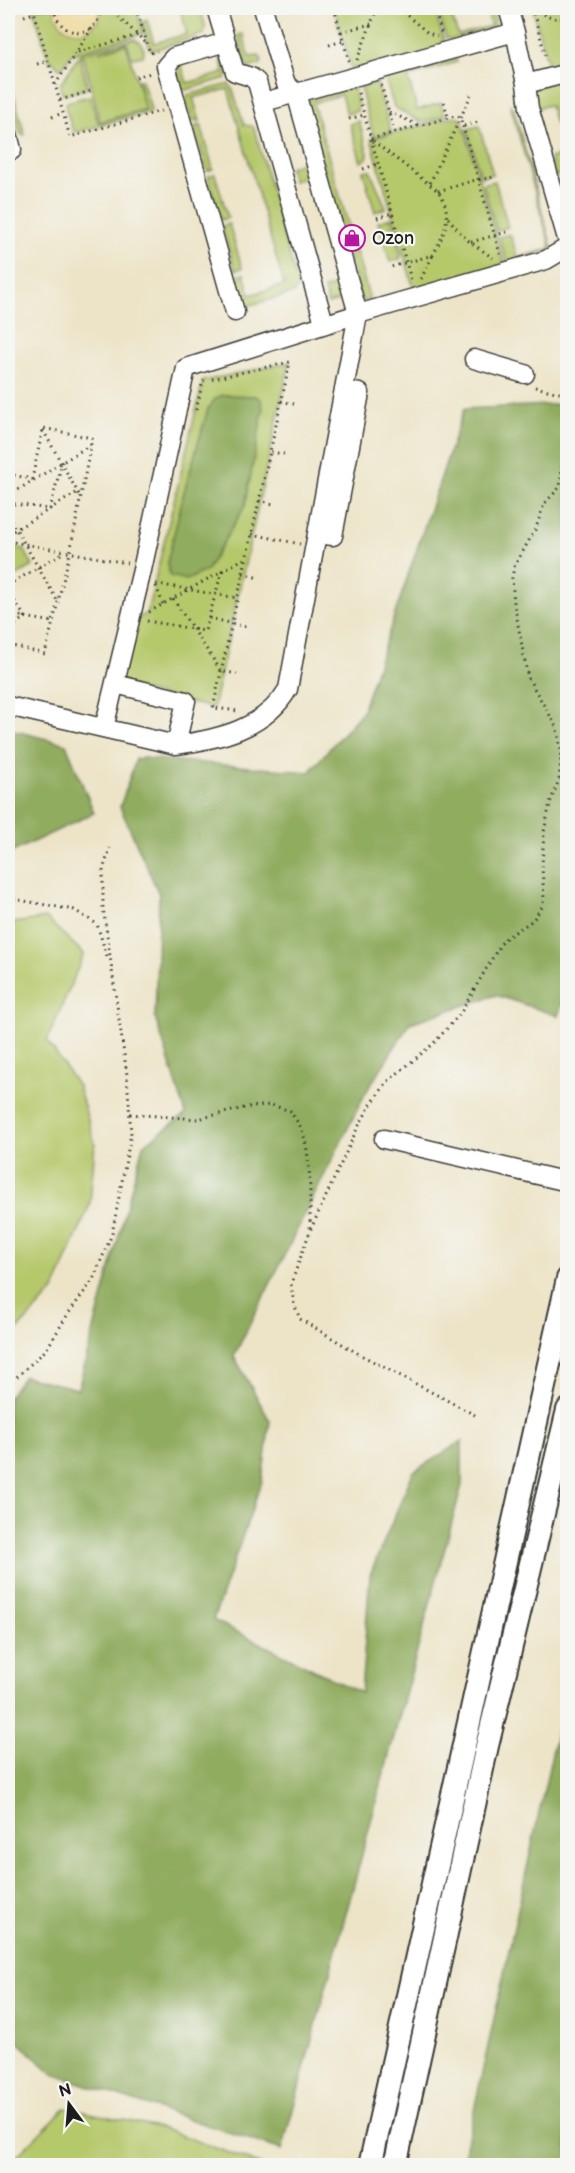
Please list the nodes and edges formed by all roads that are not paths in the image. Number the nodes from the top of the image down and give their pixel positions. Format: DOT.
graph roads {
  1 [pos="216,8"];
  2 [pos="262,8"];
  3 [pos="508,8"];
  4 [pos="515,32"];
  5 [pos="226,42"];
  6 [pos="567,73"];
  7 [pos="526,84"];
  8 [pos="296,93"];
  9 [pos="264,102"];
  10 [pos="567,245"];
  11 [pos="235,312"];
  12 [pos="358,314"];
  13 [pos="324,324"];
  14 [pos="474,359"];
  15 [pos="525,374"];
  16 [pos="115,684"];
  17 [pos="8,706"];
  18 [pos="104,728"];
  19 [pos="176,745"];
  20 [pos="384,1140"];
  21 [pos="567,1182"];
  22 [pos="567,1279"];
  23 [pos="567,1410"];
  24 [pos="370,2166"];
  25 [pos="395,2166"];
  1 -- 5 [label="street"];
  2 -- 8 [label="street"];
  3 -- 4 [label="street"];
  4 -- 7 [label="street"];
  4 -- 8 [label="street"];
  5 -- 9 [label="street"];
  5 -- 11 [label="street"];
  6 -- 7 [label="street"];
  7 -- 10 [label="street"];
  8 -- 9 [label="street"];
  8 -- 12 [label="street"];
  9 -- 13 [label="street"];
  10 -- 12 [label="street"];
  12 -- 13 [label="street"];
  12 -- 19 [label="street"];
  13 -- 16 [label="street"];
  14 -- 15 [label="street"];
  16 -- 18 [label="street"];
  16 -- 19 [label="street"];
  17 -- 18 [label="street"];
  18 -- 19 [label="street"];
  20 -- 21 [label="street"];
  22 -- 24 [label="main road"];
  23 -- 25 [label="main road"];
}
